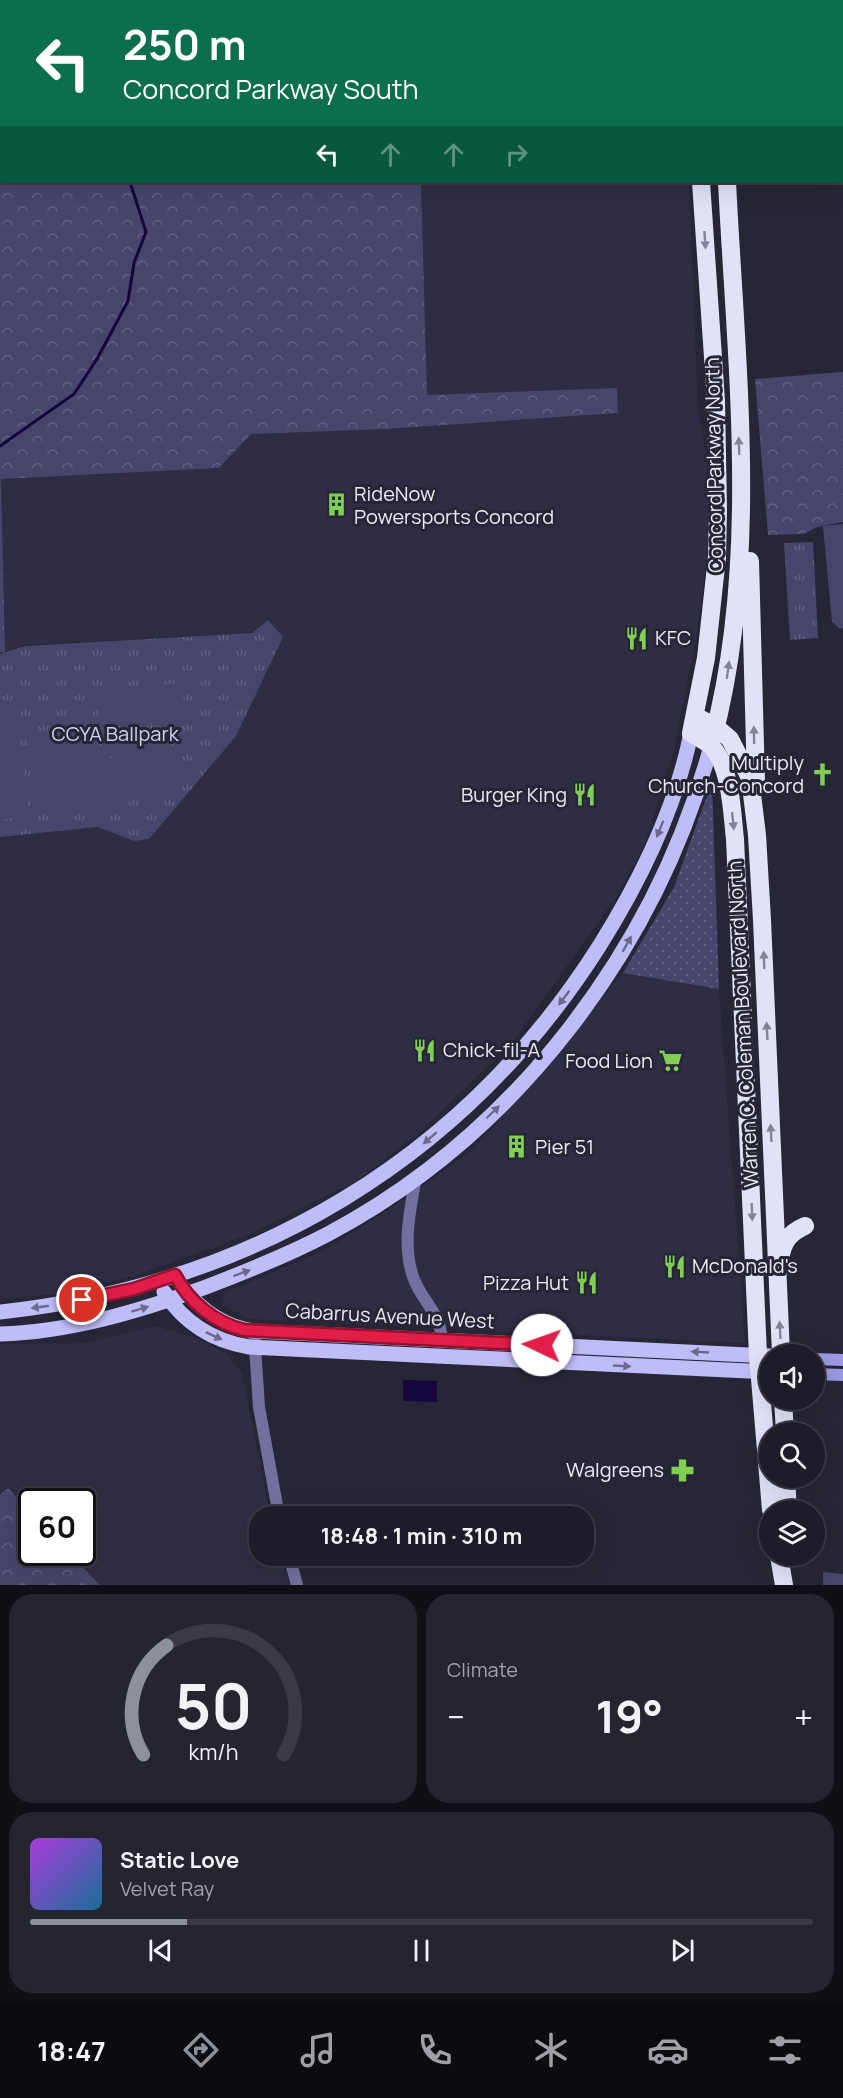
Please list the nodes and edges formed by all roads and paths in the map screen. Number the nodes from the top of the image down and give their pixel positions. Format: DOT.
graph roads {
  1 [pos="701,183"];
  2 [pos="719,183"];
  3 [pos="728,183"];
  4 [pos="730,236"];
  5 [pos="735,341"];
  6 [pos="712,343"];
  7 [pos="741,505"];
  8 [pos="693,724"];
  9 [pos="716,727"];
  10 [pos="711,746"];
  11 [pos="757,835"];
  12 [pos="765,1000"];
  13 [pos="743,1001"];
  14 [pos="416,1177"];
  15 [pos="393,1194"];
  16 [pos="774,1200"];
  17 [pos="410,1211"];
  18 [pos="175,1275"];
  19 [pos="778,1276"];
  20 [pos="159,1281"];
  21 [pos="188,1294"];
  22 [pos="169,1300"];
  23 [pos="0,1312"];
  24 [pos="254,1331"];
  25 [pos="0,1334"];
  26 [pos="442,1339"];
  27 [pos="763,1344"];
  28 [pos="781,1344"];
  29 [pos="253,1347"];
  30 [pos="593,1347"];
  31 [pos="358,1353"];
  32 [pos="461,1358"];
  33 [pos="825,1359"];
  34 [pos="843,1360"];
  35 [pos="759,1364"];
  36 [pos="759,1364"];
  37 [pos="825,1374"];
  38 [pos="843,1375"];
  39 [pos="766,1410"];
  40 [pos="771,1500"];
  41 [pos="277,1506"];
  42 [pos="292,1566"];
  43 [pos="781,1566"];
  44 [pos="790,1566"];
  45 [pos="297,1585"];
  46 [pos="784,1585"];
  47 [pos="790,1585"];
  1 -- 6 [label="highway, Concord Parkway North, one-way"];
  2 -- 4 [label="highway"];
  3 -- 4 [label="highway, Concord Parkway North"];
  4 -- 5 [label="highway, Concord Parkway North"];
  5 -- 6 [label="highway"];
  7 -- 5 [label="highway, Concord Parkway North, one-way"];
  6 -- 8 [label="highway, Concord Parkway North"];
  9 -- 7 [label="highway, Concord Parkway North, one-way"];
  11 -- 7 [label="highway, one-way"];
  8 -- 9 [label="highway, Warren C. Coleman Boulevard North"];
  8 -- 10 [label="highway"];
  8 -- 18 [label="main road, one-way"];
  9 -- 10 [label="highway, Concord Parkway North"];
  9 -- 11 [label="highway, Warren C. Coleman Boulevard North"];
  10 -- 13 [label="highway, Warren C. Coleman Boulevard North, one-way"];
  14 -- 10 [label="main road, one-way"];
  12 -- 11 [label="highway, Warren C. Coleman Boulevard North, one-way"];
  12 -- 13 [label="highway"];
  16 -- 12 [label="highway, Warren C. Coleman Boulevard North, one-way"];
  13 -- 27 [label="highway, Warren C. Coleman Boulevard North, one-way"];
  14 -- 15 [label="main road"];
  14 -- 17 [label="street"];
  15 -- 17 [label="street"];
  21 -- 15 [label="main road, one-way"];
  16 -- 19 [label="highway, Warren C. Coleman Boulevard North"];
  16 -- 19 [label="highway"];
  17 -- 26 [label="street"];
  18 -- 20 [label="main road"];
  18 -- 21 [label="main road, Cabarrus Avenue West"];
  28 -- 19 [label="highway, Warren C. Coleman Boulevard North, one-way"];
  20 -- 22 [label="main road, Cabarrus Avenue West"];
  20 -- 23 [label="main road, one-way"];
  21 -- 22 [label="main road"];
  21 -- 24 [label="main road, Cabarrus Avenue West"];
  25 -- 22 [label="main road, one-way"];
  22 -- 29 [label="main road, Cabarrus Avenue West, one-way"];
  24 -- 26 [label="main road, Cabarrus Avenue West"];
  24 -- 29 [label="street"];
  26 -- 30 [label="main road, Cabarrus Avenue West"];
  26 -- 31 [label="main road"];
  29 -- 31 [label="main road, Cabarrus Avenue West"];
  29 -- 41 [label="street"];
  30 -- 32 [label="main road"];
  35 -- 30 [label="main road, Cabarrus Avenue West, one-way"];
  31 -- 32 [label="main road, Cabarrus Avenue West"];
  32 -- 36 [label="main road, Cabarrus Avenue West, one-way"];
  33 -- 34 [label="main road"];
  37 -- 38 [label="main road"];
  39 -- 40 [label="highway, Warren C. Coleman Boulevard North"];
  42 -- 45 [label="street"];
  43 -- 46 [label="highway"];
  44 -- 47 [label="highway"];
}
